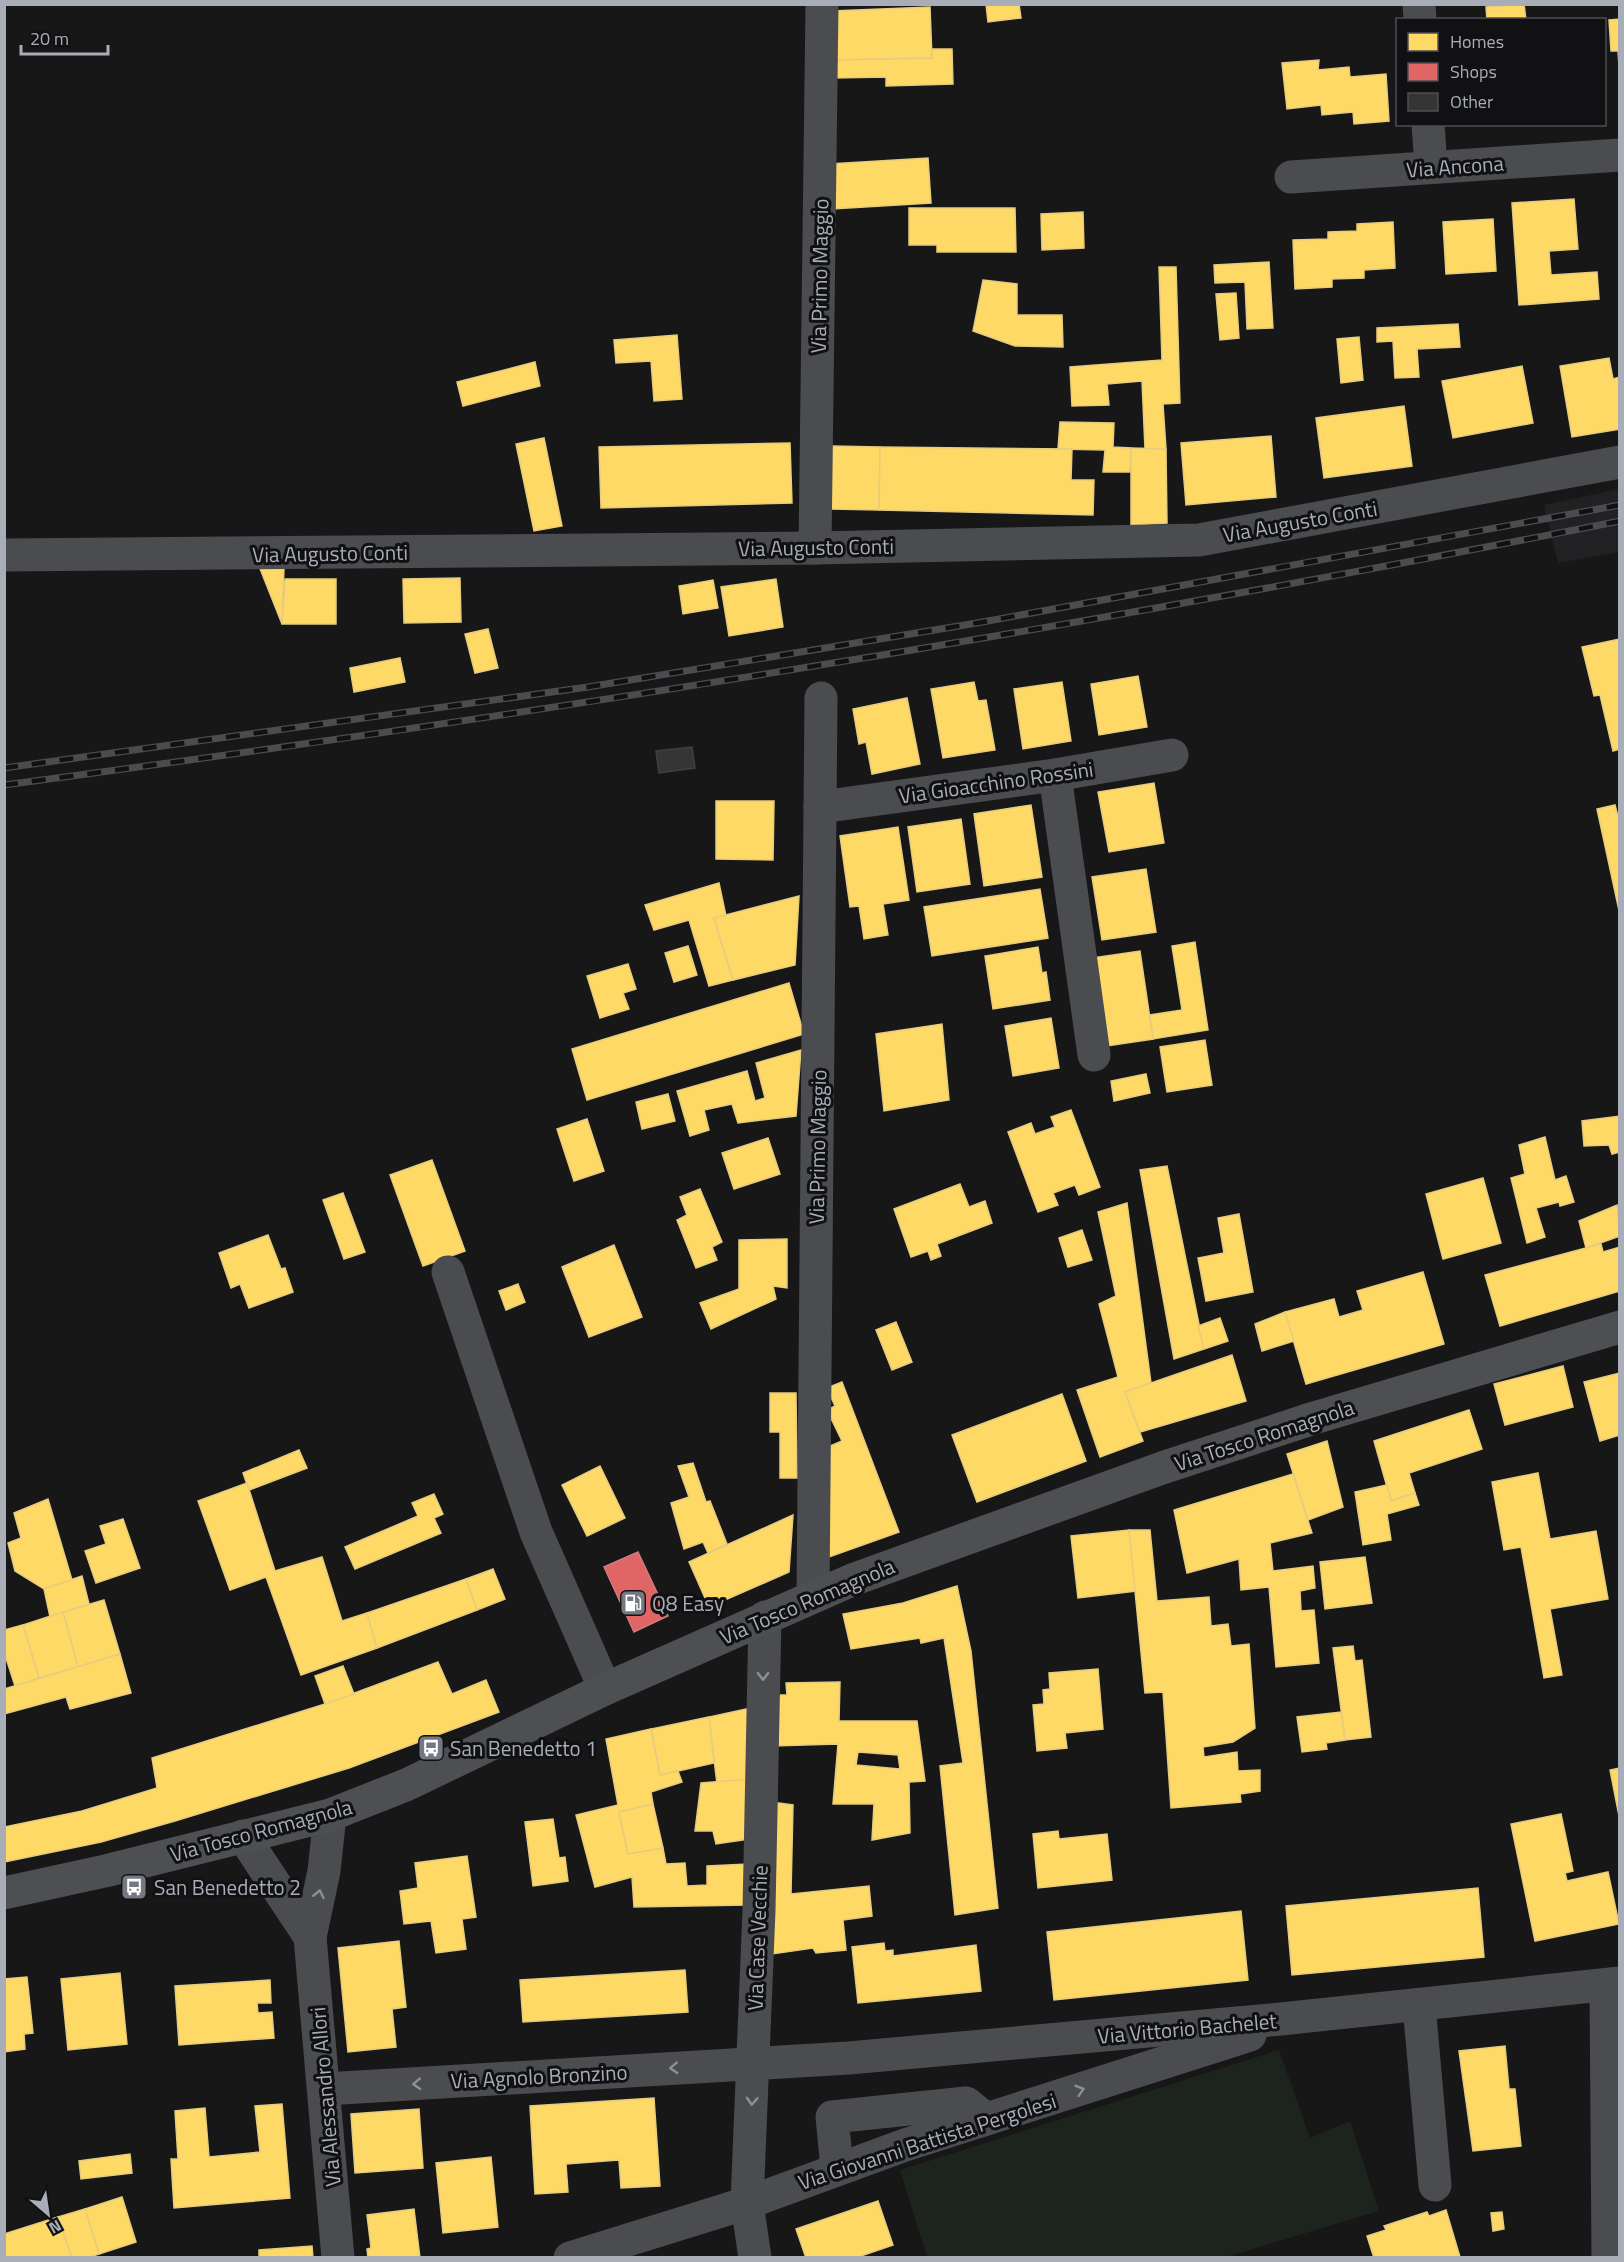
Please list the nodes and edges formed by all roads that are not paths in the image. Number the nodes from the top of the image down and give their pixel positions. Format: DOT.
graph roads {
  1 [pos="822,4"];
  2 [pos="1428,126"];
  3 [pos="1620,155"];
  4 [pos="1431,167"];
  5 [pos="1291,177"];
  6 [pos="1620,462"];
  7 [pos="815,548"];
  8 [pos="4,555"];
  9 [pos="821,698"];
  10 [pos="1172,755"];
  11 [pos="1055,775"];
  12 [pos="820,807"];
  13 [pos="1094,1055"];
  14 [pos="448,1272"];
  15 [pos="1620,1327"];
  16 [pos="813,1595"];
  17 [pos="765,1617"];
  18 [pos="605,1689"];
  19 [pos="330,1815"];
  20 [pos="243,1836"];
  21 [pos="4,1893"];
  22 [pos="310,1936"];
  23 [pos="1613,1984"];
  24 [pos="1419,2006"];
  25 [pos="1281,2019"];
  26 [pos="754,2063"];
  27 [pos="325,2089"];
  28 [pos="986,2119"];
  29 [pos="837,2168"];
  30 [pos="1435,2185"];
  31 [pos="747,2203"];
  32 [pos="338,2258"];
  33 [pos="570,2258"];
  34 [pos="755,2258"];
  35 [pos="1608,2258"];
  1 -- 7 [label="street, Via Primo Maggio"];
  2 -- 4 [label="street"];
  3 -- 4 [label="street, Via Ancona"];
  4 -- 5 [label="street, Via Ancona"];
  6 -- 7 [label="street, Via Augusto Conti"];
  7 -- 8 [label="street, Via Augusto Conti"];
  9 -- 12 [label="street, Via Primo Maggio"];
  10 -- 11 [label="street, Via Gioacchino Rossini"];
  11 -- 12 [label="street, Via Gioacchino Rossini"];
  11 -- 13 [label="street"];
  12 -- 16 [label="street, Via Primo Maggio"];
  14 -- 18 [label="street"];
  15 -- 16 [label="main road, Via Tosco Romagnola"];
  16 -- 17 [label="main road, Via Tosco Romagnola"];
  17 -- 18 [label="main road, Via Tosco Romagnola"];
  17 -- 26 [label="street, Via Case Vecchie, one-way"];
  18 -- 19 [label="main road, Via Tosco Romagnola"];
  19 -- 20 [label="main road, Via Tosco Romagnola"];
  22 -- 19 [label="street, Via Alessandro Allori, one-way"];
  20 -- 21 [label="main road, Via Tosco Romagnola"];
  20 -- 22 [label="street, Via Alessandro Allori"];
  22 -- 27 [label="street, Via Alessandro Allori"];
  23 -- 24 [label="street, Via Vittorio Bachelet"];
  23 -- 35 [label="street"];
  24 -- 25 [label="street, Via Vittorio Bachelet"];
  24 -- 30 [label="street"];
  25 -- 26 [label="street, Via Vittorio Bachelet"];
  28 -- 25 [label="street, Via Giovanni Battista Pergolesi, one-way"];
  26 -- 27 [label="street, Via Agnolo Bronzino, one-way"];
  26 -- 31 [label="street, Via Case Vecchie, one-way"];
  27 -- 32 [label="street, Via Alessandro Allori"];
  28 -- 29 [label="street, Via Giovanni Battista Pergolesi"];
  28 -- 29 [label="street"];
  29 -- 31 [label="street, Via Giovanni Battista Pergolesi"];
  31 -- 33 [label="street, Via Giovanni Battista Pergolesi"];
  31 -- 34 [label="street, Via Case Vecchie"];
}
